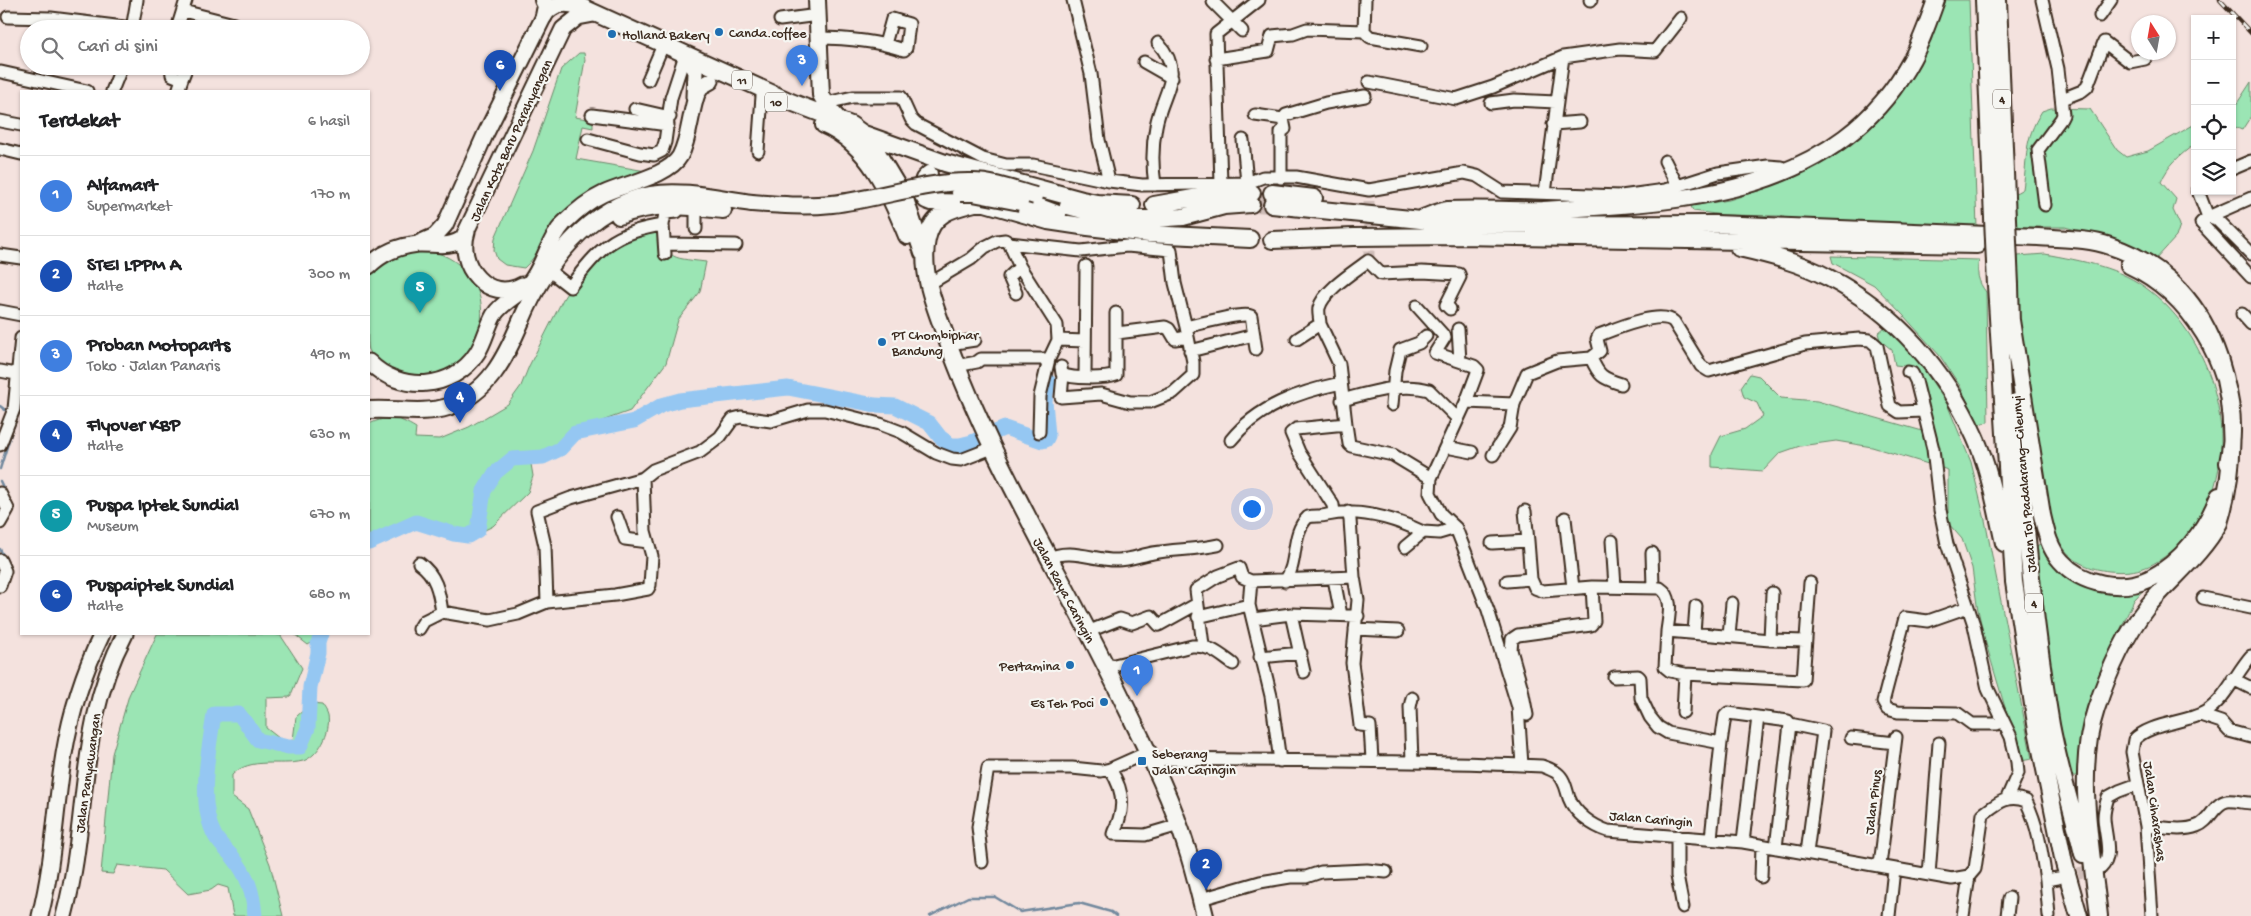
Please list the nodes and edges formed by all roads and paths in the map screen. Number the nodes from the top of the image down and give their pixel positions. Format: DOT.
graph roads {
  1 [pos="137,0"];
  2 [pos="1073,0"];
  3 [pos="1259,0"];
  4 [pos="1365,0"];
  5 [pos="1936,0"];
  6 [pos="1984,0"];
  7 [pos="1998,0"];
  8 [pos="2042,0"];
  9 [pos="2110,0"];
  10 [pos="1213,2"];
  11 [pos="185,6"];
  12 [pos="580,7"];
  13 [pos="543,8"];
  14 [pos="817,8"];
  15 [pos="2100,16"];
  16 [pos="8,17"];
  17 [pos="1681,18"];
  18 [pos="67,20"];
  19 [pos="133,20"];
  20 [pos="180,20"];
  21 [pos="223,20"];
  22 [pos="780,20"];
  23 [pos="1230,22"];
  24 [pos="1242,31"];
  25 [pos="1364,32"];
  26 [pos="818,38"];
  27 [pos="886,39"];
  28 [pos="1158,43"];
  29 [pos="663,45"];
  30 [pos="1421,46"];
  31 [pos="685,55"];
  32 [pos="1562,57"];
  33 [pos="1216,59"];
  34 [pos="2140,60"];
  35 [pos="1144,62"];
  36 [pos="1,72"];
  37 [pos="118,75"];
  38 [pos="172,75"];
  39 [pos="184,75"];
  40 [pos="1172,78"];
  41 [pos="182,79"];
  42 [pos="648,80"];
  43 [pos="711,81"];
  44 [pos="1369,82"];
  45 [pos="82,90"];
  46 [pos="112,90"];
  47 [pos="178,90"];
  48 [pos="762,96"];
  49 [pos="1366,96"];
  50 [pos="2062,98"];
  51 [pos="824,99"];
  52 [pos="1556,102"];
  53 [pos="1491,104"];
  54 [pos="800,106"];
  55 [pos="635,109"];
  56 [pos="592,115"];
  57 [pos="1255,115"];
  58 [pos="1283,119"];
  59 [pos="839,120"];
  60 [pos="0,121"];
  61 [pos="669,121"];
  62 [pos="1580,122"];
  63 [pos="690,123"];
  64 [pos="1553,124"];
  65 [pos="20,125"];
  66 [pos="862,133"];
  67 [pos="588,139"];
  68 [pos="1243,140"];
  69 [pos="0,149"];
  70 [pos="758,151"];
  71 [pos="20,154"];
  72 [pos="2251,161"];
  73 [pos="1665,162"];
  74 [pos="1781,167"];
  75 [pos="989,168"];
  76 [pos="2236,168"];
  77 [pos="929,174"];
  78 [pos="1281,178"];
  79 [pos="1109,181"];
  80 [pos="1221,183"];
  81 [pos="890,184"];
  82 [pos="1155,185"];
  83 [pos="1678,187"];
  84 [pos="1250,193"];
  85 [pos="1545,193"];
  86 [pos="2199,195"];
  87 [pos="1999,197"];
  88 [pos="2251,198"];
  89 [pos="1272,199"];
  90 [pos="1034,200"];
  91 [pos="979,202"];
  92 [pos="1132,205"];
  93 [pos="1154,205"];
  94 [pos="2045,205"];
  95 [pos="752,208"];
  96 [pos="951,209"];
  97 [pos="696,214"];
  98 [pos="725,218"];
  99 [pos="1414,220"];
  100 [pos="2204,220"];
  101 [pos="908,224"];
  102 [pos="663,225"];
  103 [pos="1088,227"];
  104 [pos="696,229"];
  105 [pos="467,231"];
  106 [pos="1250,239"];
  107 [pos="1272,240"];
  108 [pos="1716,242"];
  109 [pos="2246,242"];
  110 [pos="1009,243"];
  111 [pos="415,244"];
  112 [pos="736,246"];
  113 [pos="2251,254"];
  114 [pos="0,255"];
  115 [pos="20,258"];
  116 [pos="541,263"];
  117 [pos="370,265"];
  118 [pos="1086,266"];
  119 [pos="1020,267"];
  120 [pos="926,275"];
  121 [pos="556,276"];
  122 [pos="2251,277"];
  123 [pos="2003,285"];
  124 [pos="1016,293"];
  125 [pos="1417,306"];
  126 [pos="1449,306"];
  127 [pos="0,311"];
  128 [pos="1116,313"];
  129 [pos="2010,314"];
  130 [pos="2242,314"];
  131 [pos="20,315"];
  132 [pos="1320,324"];
  133 [pos="2251,324"];
  134 [pos="1458,329"];
  135 [pos="1187,332"];
  136 [pos="1117,333"];
  137 [pos="1254,335"];
  138 [pos="1426,336"];
  139 [pos="1297,339"];
  140 [pos="975,340"];
  141 [pos="1058,340"];
  142 [pos="1085,341"];
  143 [pos="949,344"];
  144 [pos="1256,349"];
  145 [pos="1190,351"];
  146 [pos="20,353"];
  147 [pos="1049,358"];
  148 [pos="1591,358"];
  149 [pos="1460,361"];
  150 [pos="956,366"];
  151 [pos="0,371"];
  152 [pos="1908,372"];
  153 [pos="16,374"];
  154 [pos="375,374"];
  155 [pos="1085,376"];
  156 [pos="1341,383"];
  157 [pos="1621,384"];
  158 [pos="1395,387"];
  159 [pos="1342,400"];
  160 [pos="1466,402"];
  161 [pos="1514,404"];
  162 [pos="1392,405"];
  163 [pos="370,410"];
  164 [pos="1923,411"];
  165 [pos="15,413"];
  166 [pos="370,416"];
  167 [pos="1458,419"];
  168 [pos="1346,424"];
  169 [pos="1038,432"];
  170 [pos="1231,440"];
  171 [pos="0,445"];
  172 [pos="991,446"];
  173 [pos="1446,447"];
  174 [pos="1472,452"];
  175 [pos="1493,454"];
  176 [pos="643,478"];
  177 [pos="1431,478"];
  178 [pos="0,493"];
  179 [pos="1525,511"];
  180 [pos="1348,512"];
  181 [pos="1334,513"];
  182 [pos="617,517"];
  183 [pos="1565,518"];
  184 [pos="0,523"];
  185 [pos="1456,528"];
  186 [pos="1423,532"];
  187 [pos="1528,541"];
  188 [pos="1612,541"];
  189 [pos="648,542"];
  190 [pos="1492,543"];
  191 [pos="1218,545"];
  192 [pos="1405,547"];
  193 [pos="1652,553"];
  194 [pos="1048,559"];
  195 [pos="0,560"];
  196 [pos="419,563"];
  197 [pos="1354,577"];
  198 [pos="1334,578"];
  199 [pos="1531,579"];
  200 [pos="1507,580"];
  201 [pos="1251,581"];
  202 [pos="1285,581"];
  203 [pos="2014,582"];
  204 [pos="1810,583"];
  205 [pos="0,586"];
  206 [pos="1592,587"];
  207 [pos="1615,587"];
  208 [pos="1653,587"];
  209 [pos="1573,588"];
  210 [pos="1772,593"];
  211 [pos="2204,598"];
  212 [pos="547,602"];
  213 [pos="1732,603"];
  214 [pos="1197,604"];
  215 [pos="1249,605"];
  216 [pos="1696,606"];
  217 [pos="1968,607"];
  218 [pos="2251,608"];
  219 [pos="442,612"];
  220 [pos="1291,614"];
  221 [pos="1341,615"];
  222 [pos="1358,616"];
  223 [pos="1198,617"];
  224 [pos="1253,619"];
  225 [pos="419,628"];
  226 [pos="1356,629"];
  227 [pos="1398,631"];
  228 [pos="1667,631"];
  229 [pos="1087,632"];
  230 [pos="1694,633"];
  231 [pos="102,635"];
  232 [pos="124,635"];
  233 [pos="1729,636"];
  234 [pos="1770,640"];
  235 [pos="1805,641"];
  236 [pos="1203,645"];
  237 [pos="1506,651"];
  238 [pos="1301,653"];
  239 [pos="2251,656"];
  240 [pos="1260,657"];
  241 [pos="1233,664"];
  242 [pos="1106,667"];
  243 [pos="1304,672"];
  244 [pos="1684,674"];
  245 [pos="1614,677"];
  246 [pos="2233,679"];
  247 [pos="2251,688"];
  248 [pos="78,694"];
  249 [pos="1412,698"];
  250 [pos="98,701"];
  251 [pos="1683,712"];
  252 [pos="2200,715"];
  253 [pos="1758,717"];
  254 [pos="2003,720"];
  255 [pos="1790,724"];
  256 [pos="2251,737"];
  257 [pos="1851,738"];
  258 [pos="1721,743"];
  259 [pos="1938,743"];
  260 [pos="1150,758"];
  261 [pos="1372,760"];
  262 [pos="1280,761"];
  263 [pos="1412,761"];
  264 [pos="1525,766"];
  265 [pos="1110,769"];
  266 [pos="2138,784"];
  267 [pos="2007,798"];
  268 [pos="2251,803"];
  269 [pos="1179,825"];
  270 [pos="2146,826"];
  271 [pos="1677,836"];
  272 [pos="1711,838"];
  273 [pos="1743,842"];
  274 [pos="1762,846"];
  275 [pos="1776,848"];
  276 [pos="1807,853"];
  277 [pos="982,862"];
  278 [pos="1880,865"];
  279 [pos="2101,868"];
  280 [pos="1894,869"];
  281 [pos="1386,872"];
  282 [pos="1929,875"];
  283 [pos="1969,876"];
  284 [pos="1761,877"];
  285 [pos="2009,898"];
  286 [pos="1201,899"];
  287 [pos="1683,907"];
  288 [pos="40,916"];
  289 [pos="64,916"];
  290 [pos="1205,916"];
  291 [pos="1889,916"];
  292 [pos="1964,916"];
  293 [pos="2007,916"];
  294 [pos="2048,916"];
  295 [pos="2078,916"];
  296 [pos="2098,916"];
  297 [pos="2152,916"];
  1 -- 19 [label="street"];
  2 -- 79 [label="street"];
  3 -- 23 [label="street"];
  4 -- 25 [label="street"];
  5 -- 99 [label="highway"];
  6 -- 87 [label="highway, 4"];
  7 -- 87 [label="highway, 4"];
  8 -- 50 [label="street"];
  9 -- 15 [label="street"];
  10 -- 23 [label="street"];
  11 -- 20 [label="street"];
  11 -- 21 [label="street"];
  12 -- 13 [label="main road"];
  12 -- 29 [label="highway, 11"];
  12 -- 105 [label="main road, Jalan Kota Baru Parahyangan"];
  13 -- 111 [label="main road, Jalan Kota Baru Parahyangan"];
  14 -- 22 [label="street"];
  14 -- 26 [label="highway"];
  16 -- 18 [label="street"];
  17 -- 32 [label="street"];
  23 -- 24 [label="street"];
  23 -- 33 [label="street"];
  25 -- 30 [label="street"];
  25 -- 33 [label="street"];
  26 -- 27 [label="street"];
  26 -- 51 [label="highway"];
  27 -- 27 [label="street"];
  28 -- 40 [label="street"];
  29 -- 31 [label="highway, 11"];
  29 -- 42 [label="street"];
  31 -- 54 [label="highway, 11"];
  31 -- 61 [label="street"];
  31 -- 63 [label="main road"];
  32 -- 44 [label="street"];
  32 -- 52 [label="street"];
  33 -- 80 [label="street"];
  34 -- 50 [label="street"];
  35 -- 40 [label="street"];
  36 -- 45 [label="street"];
  37 -- 46 [label="street"];
  38 -- 41 [label="street"];
  39 -- 41 [label="street"];
  40 -- 82 [label="street"];
  41 -- 47 [label="street"];
  43 -- 48 [label="highway, 10"];
  43 -- 63 [label="main road"];
  48 -- 70 [label="street"];
  48 -- 81 [label="highway, 10"];
  49 -- 58 [label="street"];
  50 -- 94 [label="street"];
  51 -- 54 [label="highway, 10"];
  51 -- 59 [label="highway"];
  51 -- 75 [label="street"];
  52 -- 53 [label="street"];
  52 -- 64 [label="street"];
  54 -- 59 [label="highway, 11"];
  55 -- 61 [label="street"];
  56 -- 61 [label="street"];
  57 -- 58 [label="street"];
  58 -- 78 [label="street"];
  59 -- 66 [label="highway, 11"];
  60 -- 65 [label="street"];
  61 -- 67 [label="street"];
  62 -- 64 [label="street"];
  63 -- 116 [label="main road"];
  64 -- 85 [label="street"];
  66 -- 75 [label="highway"];
  66 -- 81 [label="highway, 10"];
  68 -- 84 [label="street"];
  69 -- 71 [label="street"];
  72 -- 76 [label="street"];
  73 -- 83 [label="street"];
  74 -- 83 [label="street"];
  75 -- 77 [label="highway"];
  75 -- 79 [label="street"];
  75 -- 92 [label="highway"];
  77 -- 81 [label="highway"];
  77 -- 91 [label="highway"];
  78 -- 84 [label="street"];
  78 -- 85 [label="street"];
  79 -- 82 [label="street"];
  80 -- 82 [label="street"];
  80 -- 84 [label="street"];
  81 -- 101 [label="highway, 10"];
  83 -- 85 [label="street"];
  84 -- 90 [label="highway"];
  84 -- 93 [label="highway"];
  86 -- 100 [label="street"];
  87 -- 123 [label="highway, 4, bridge"];
  88 -- 100 [label="street"];
  89 -- 99 [label="highway"];
  90 -- 95 [label="highway, bridge"];
  90 -- 103 [label="highway"];
  91 -- 96 [label="highway"];
  91 -- 103 [label="highway"];
  95 -- 121 [label="highway"];
  95 -- 163 [label="highway"];
  96 -- 101 [label="highway"];
  96 -- 120 [label="highway"];
  97 -- 98 [label="street"];
  97 -- 102 [label="street"];
  97 -- 104 [label="street"];
  99 -- 296 [label="highway"];
  100 -- 109 [label="street"];
  100 -- 122 [label="street"];
  101 -- 120 [label="highway, 10"];
  102 -- 112 [label="street"];
  102 -- 121 [label="street"];
  103 -- 106 [label="highway"];
  105 -- 111 [label="main road, Jalan Kota Baru Parahyangan"];
  105 -- 116 [label="main road"];
  107 -- 108 [label="highway"];
  108 -- 129 [label="highway"];
  108 -- 203 [label="highway"];
  109 -- 113 [label="street"];
  110 -- 119 [label="street"];
  110 -- 120 [label="street"];
  110 -- 135 [label="street"];
  111 -- 117 [label="main road, Jalan Kota Baru Parahyangan"];
  114 -- 115 [label="street"];
  116 -- 154 [label="main road"];
  118 -- 142 [label="street"];
  119 -- 124 [label="street"];
  119 -- 141 [label="street"];
  120 -- 143 [label="highway, 10"];
  121 -- 166 [label="highway"];
  123 -- 129 [label="highway, Jalan Tol Padalarang–Cileunyi / 4"];
  123 -- 203 [label="highway, Jalan Tol Padalarang–Cileunyi / 4"];
  125 -- 149 [label="street"];
  126 -- 132 [label="street"];
  127 -- 131 [label="street"];
  128 -- 136 [label="street"];
  129 -- 296 [label="highway, Jalan Tol Padalarang–Cileunyi / 4"];
  130 -- 133 [label="street"];
  132 -- 139 [label="street"];
  132 -- 156 [label="street"];
  134 -- 149 [label="street"];
  135 -- 136 [label="street"];
  135 -- 137 [label="street"];
  135 -- 145 [label="street"];
  136 -- 155 [label="street"];
  137 -- 144 [label="street"];
  137 -- 145 [label="street"];
  138 -- 158 [label="street"];
  140 -- 143 [label="street"];
  141 -- 142 [label="street"];
  141 -- 147 [label="street"];
  142 -- 155 [label="street"];
  143 -- 150 [label="highway, 10"];
  145 -- 155 [label="street"];
  146 -- 153 [label="street"];
  147 -- 150 [label="street"];
  147 -- 169 [label="street"];
  148 -- 157 [label="street"];
  148 -- 161 [label="street"];
  148 -- 164 [label="street"];
  149 -- 160 [label="street"];
  150 -- 172 [label="highway, Jalan Raya Caringin / 10"];
  151 -- 153 [label="street"];
  152 -- 164 [label="street"];
  153 -- 165 [label="street"];
  156 -- 159 [label="street"];
  156 -- 170 [label="street"];
  158 -- 159 [label="street"];
  158 -- 162 [label="street"];
  158 -- 167 [label="street"];
  159 -- 168 [label="street"];
  160 -- 161 [label="street"];
  160 -- 167 [label="street"];
  161 -- 175 [label="street"];
  164 -- 217 [label="street"];
  165 -- 171 [label="street"];
  167 -- 173 [label="street"];
  168 -- 177 [label="street"];
  168 -- 181 [label="street"];
  172 -- 176 [label="street"];
  172 -- 194 [label="highway, Jalan Raya Caringin / 10"];
  173 -- 174 [label="street"];
  173 -- 177 [label="street"];
  176 -- 189 [label="street"];
  176 -- 212 [label="street"];
  177 -- 185 [label="street"];
  178 -- 184 [label="street"];
  179 -- 187 [label="street"];
  180 -- 181 [label="street"];
  180 -- 186 [label="street"];
  180 -- 197 [label="street"];
  181 -- 202 [label="street"];
  182 -- 189 [label="street"];
  183 -- 209 [label="street"];
  185 -- 186 [label="street"];
  185 -- 237 [label="street"];
  186 -- 192 [label="street"];
  187 -- 190 [label="street"];
  187 -- 199 [label="street"];
  188 -- 207 [label="street"];
  189 -- 212 [label="street"];
  191 -- 194 [label="street"];
  193 -- 208 [label="street"];
  194 -- 229 [label="highway, Jalan Raya Caringin / 10"];
  195 -- 205 [label="street"];
  196 -- 219 [label="street"];
  197 -- 198 [label="street"];
  197 -- 222 [label="street"];
  198 -- 202 [label="street"];
  198 -- 221 [label="street"];
  199 -- 200 [label="street"];
  199 -- 209 [label="street"];
  201 -- 202 [label="street"];
  201 -- 214 [label="street"];
  201 -- 215 [label="street"];
  203 -- 295 [label="highway, Jalan Tol Padalarang–Cileunyi / 4"];
  204 -- 235 [label="street"];
  206 -- 207 [label="street"];
  206 -- 209 [label="street"];
  206 -- 237 [label="street"];
  207 -- 208 [label="street"];
  208 -- 228 [label="street"];
  210 -- 234 [label="street"];
  211 -- 218 [label="street"];
  212 -- 219 [label="street"];
  213 -- 233 [label="street"];
  214 -- 223 [label="street"];
  214 -- 229 [label="street"];
  215 -- 223 [label="street"];
  215 -- 224 [label="street"];
  216 -- 230 [label="street"];
  217 -- 254 [label="street"];
  217 -- 254 [label="street"];
  219 -- 225 [label="street"];
  220 -- 221 [label="street"];
  220 -- 224 [label="street"];
  220 -- 238 [label="street"];
  221 -- 222 [label="street"];
  222 -- 226 [label="street"];
  223 -- 236 [label="street"];
  224 -- 240 [label="street"];
  226 -- 227 [label="street"];
  226 -- 261 [label="street"];
  228 -- 230 [label="street"];
  228 -- 244 [label="street"];
  229 -- 242 [label="highway, Jalan Raya Caringin / 10"];
  230 -- 233 [label="street"];
  231 -- 248 [label="main road, Jalan Panyawangan"];
  232 -- 250 [label="main road, Jalan Panyawangan"];
  233 -- 234 [label="street"];
  234 -- 235 [label="street"];
  235 -- 244 [label="street"];
  236 -- 241 [label="street"];
  236 -- 242 [label="street"];
  237 -- 264 [label="street"];
  238 -- 240 [label="street"];
  238 -- 243 [label="street"];
  239 -- 246 [label="street, Jalan Ciharashas"];
  240 -- 262 [label="street"];
  242 -- 260 [label="highway, Jalan Raya Caringin / 10"];
  244 -- 251 [label="street"];
  245 -- 258 [label="street"];
  246 -- 247 [label="street"];
  246 -- 252 [label="street, Jalan Ciharashas"];
  248 -- 250 [label="main road"];
  248 -- 288 [label="main road, Jalan Panyawangan"];
  249 -- 263 [label="street"];
  250 -- 289 [label="main road, Jalan Panyawangan"];
  252 -- 256 [label="street"];
  252 -- 266 [label="street, Jalan Ciharashas"];
  253 -- 255 [label="street"];
  253 -- 258 [label="street"];
  253 -- 273 [label="street"];
  254 -- 267 [label="street"];
  255 -- 275 [label="street"];
  255 -- 276 [label="street"];
  257 -- 278 [label="street, Jalan Pinus"];
  258 -- 272 [label="street"];
  259 -- 282 [label="street"];
  260 -- 262 [label="street, Jalan Caringin"];
  260 -- 265 [label="street"];
  260 -- 269 [label="highway, Jalan Raya Caringin / 10"];
  261 -- 262 [label="street, Jalan Caringin"];
  261 -- 263 [label="street, Jalan Caringin"];
  263 -- 264 [label="street, Jalan Caringin"];
  264 -- 271 [label="street, Jalan Caringin"];
  265 -- 269 [label="street"];
  265 -- 277 [label="street"];
  266 -- 270 [label="street, Jalan Ciharashas"];
  266 -- 279 [label="street"];
  267 -- 283 [label="street"];
  267 -- 294 [label="street"];
  268 -- 270 [label="street"];
  269 -- 286 [label="highway, Jalan Raya Caringin / 10"];
  270 -- 297 [label="street, Jalan Ciharashas"];
  271 -- 272 [label="street, Jalan Caringin"];
  271 -- 287 [label="street"];
  272 -- 273 [label="street, Jalan Caringin"];
  273 -- 274 [label="street, Jalan Caringin"];
  274 -- 275 [label="street, Jalan Caringin"];
  274 -- 284 [label="street"];
  275 -- 276 [label="street, Jalan Caringin"];
  276 -- 278 [label="street, Jalan Caringin"];
  278 -- 280 [label="street, Jalan Caringin"];
  280 -- 282 [label="street, Jalan Caringin"];
  280 -- 291 [label="street"];
  281 -- 286 [label="street"];
  282 -- 283 [label="street, Jalan Caringin"];
  283 -- 292 [label="street"];
  285 -- 293 [label="street"];
  286 -- 290 [label="highway, Jalan Raya Caringin / 10"];
}
